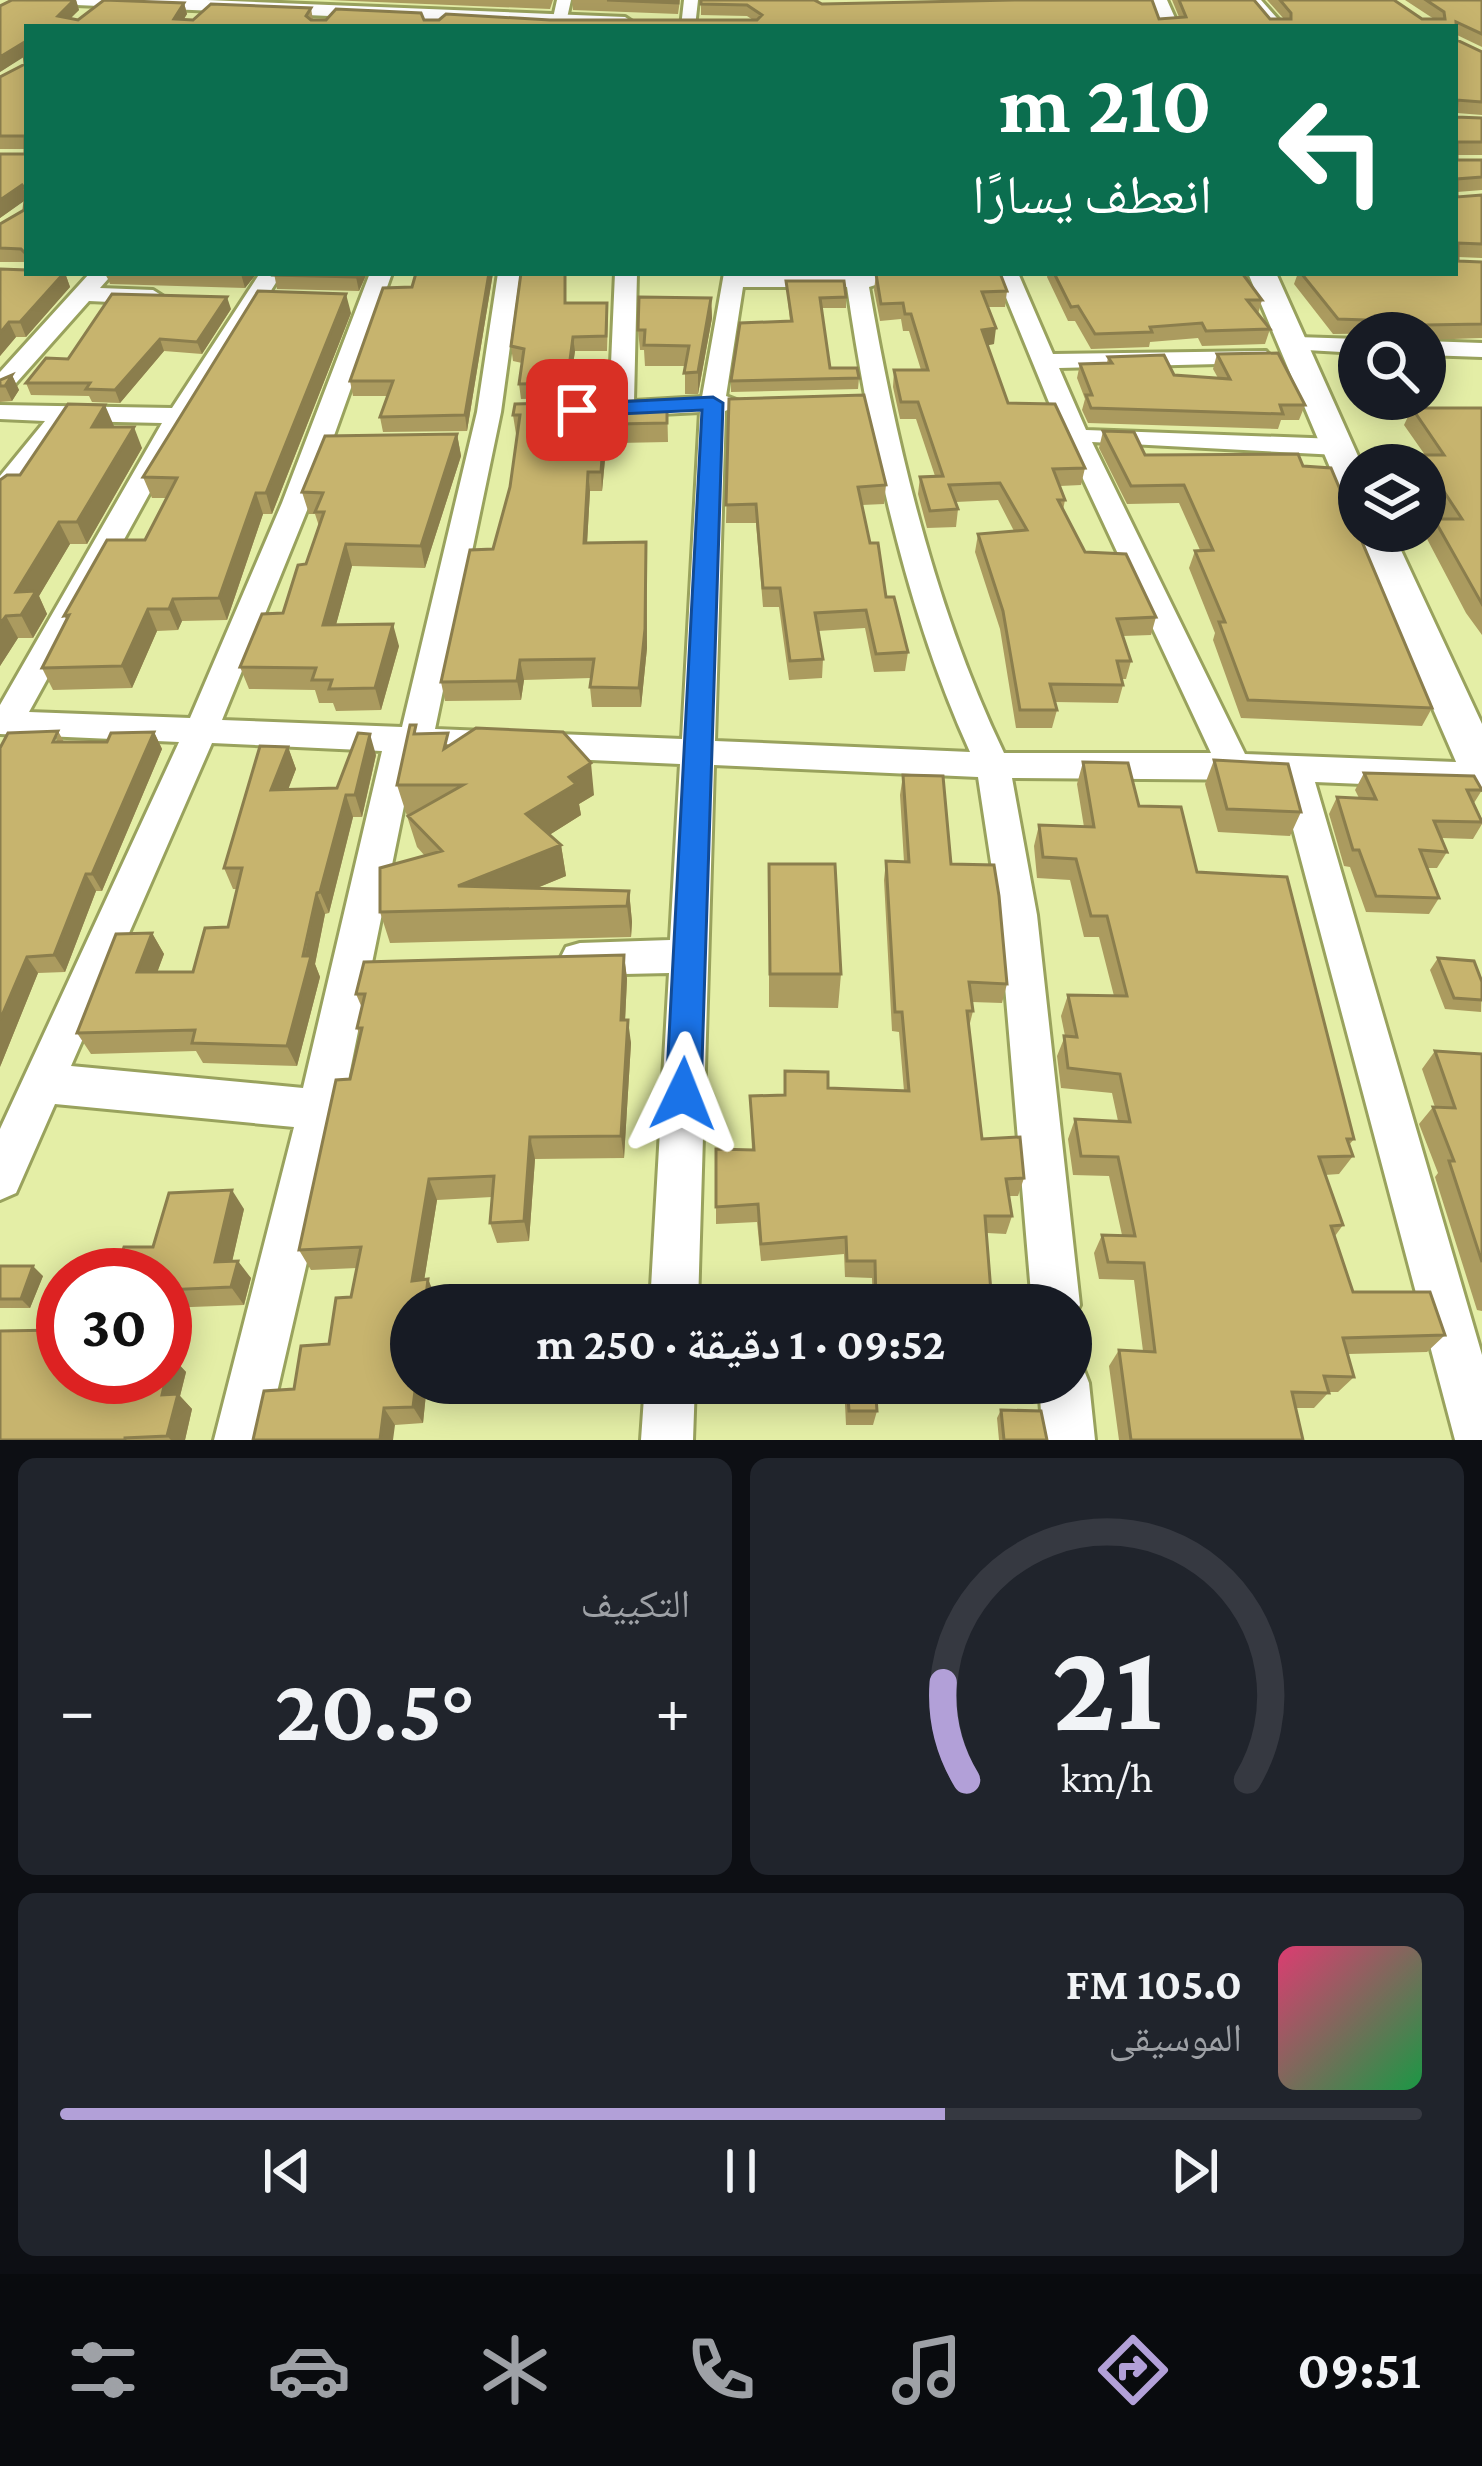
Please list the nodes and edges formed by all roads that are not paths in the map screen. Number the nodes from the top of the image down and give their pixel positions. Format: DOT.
graph roads {
  1 [pos="1252,0"];
  2 [pos="172,2"];
  3 [pos="90,5"];
  4 [pos="308,5"];
  5 [pos="210,7"];
  6 [pos="561,16"];
  7 [pos="326,20"];
  8 [pos="193,21"];
  9 [pos="438,22"];
  10 [pos="645,23"];
  11 [pos="1275,24"];
  12 [pos="509,276"];
  13 [pos="626,276"];
  14 [pos="1010,276"];
  15 [pos="1263,276"];
  16 [pos="735,277"];
  17 [pos="894,280"];
  18 [pos="95,281"];
  19 [pos="857,281"];
  20 [pos="260,293"];
  21 [pos="366,293"];
  22 [pos="169,297"];
  23 [pos="1338,347"];
  24 [pos="1446,349"];
  25 [pos="1299,350"];
  26 [pos="1482,350"];
  27 [pos="1043,361"];
  28 [pos="0,386"];
  29 [pos="759,402"];
  30 [pos="713,403"];
  31 [pos="0,412"];
  32 [pos="64,414"];
  33 [pos="179,416"];
  34 [pos="1075,434"];
  35 [pos="1338,447"];
  36 [pos="0,493"];
  37 [pos="1383,552"];
  38 [pos="3,722"];
  39 [pos="199,730"];
  40 [pos="408,739"];
  41 [pos="698,752"];
  42 [pos="993,765"];
  43 [pos="1234,766"];
  44 [pos="1294,768"];
  45 [pos="1482,774"];
  46 [pos="688,956"];
  47 [pos="553,960"];
  48 [pos="396,964"];
  49 [pos="351,965"];
  50 [pos="42,1083"];
  51 [pos="320,1110"];
  52 [pos="0,1178"];
  53 [pos="675,1284"];
  54 [pos="1054,1284"];
  55 [pos="669,1404"];
  56 [pos="1066,1404"];
  57 [pos="240,1440"];
  58 [pos="667,1440"];
  59 [pos="1069,1440"];
  60 [pos="1481,1440"];
  1 -- 11 [label="street"];
  2 -- 3 [label="street"];
  2 -- 5 [label="street"];
  4 -- 5 [label="street"];
  4 -- 7 [label="street"];
  5 -- 8 [label="street"];
  6 -- 9 [label="street"];
  6 -- 10 [label="street"];
  7 -- 9 [label="street"];
  12 -- 40 [label="street"];
  13 -- 30 [label="street"];
  14 -- 27 [label="street"];
  15 -- 25 [label="street"];
  16 -- 19 [label="street"];
  16 -- 30 [label="street"];
  17 -- 19 [label="street"];
  18 -- 22 [label="street"];
  18 -- 28 [label="street"];
  19 -- 42 [label="street"];
  20 -- 33 [label="street"];
  21 -- 39 [label="street"];
  23 -- 25 [label="street"];
  24 -- 26 [label="street"];
  25 -- 27 [label="street"];
  25 -- 35 [label="street"];
  27 -- 34 [label="street"];
  29 -- 30 [label="street"];
  30 -- 41 [label="street"];
  31 -- 32 [label="street"];
  32 -- 33 [label="street"];
  32 -- 36 [label="street"];
  33 -- 38 [label="street"];
  34 -- 35 [label="street"];
  34 -- 43 [label="street"];
  37 -- 45 [label="street"];
  38 -- 39 [label="street"];
  39 -- 40 [label="street"];
  39 -- 50 [label="street"];
  40 -- 41 [label="street"];
  40 -- 49 [label="street"];
  41 -- 42 [label="street"];
  41 -- 46 [label="street"];
  42 -- 43 [label="street"];
  42 -- 54 [label="street"];
  43 -- 44 [label="street"];
  44 -- 45 [label="street"];
  44 -- 60 [label="street"];
  46 -- 47 [label="street"];
  46 -- 53 [label="street"];
  48 -- 49 [label="street"];
  49 -- 51 [label="street"];
  50 -- 51 [label="street"];
  50 -- 52 [label="street"];
  51 -- 57 [label="street"];
  55 -- 58 [label="street"];
  56 -- 59 [label="street"];
}
